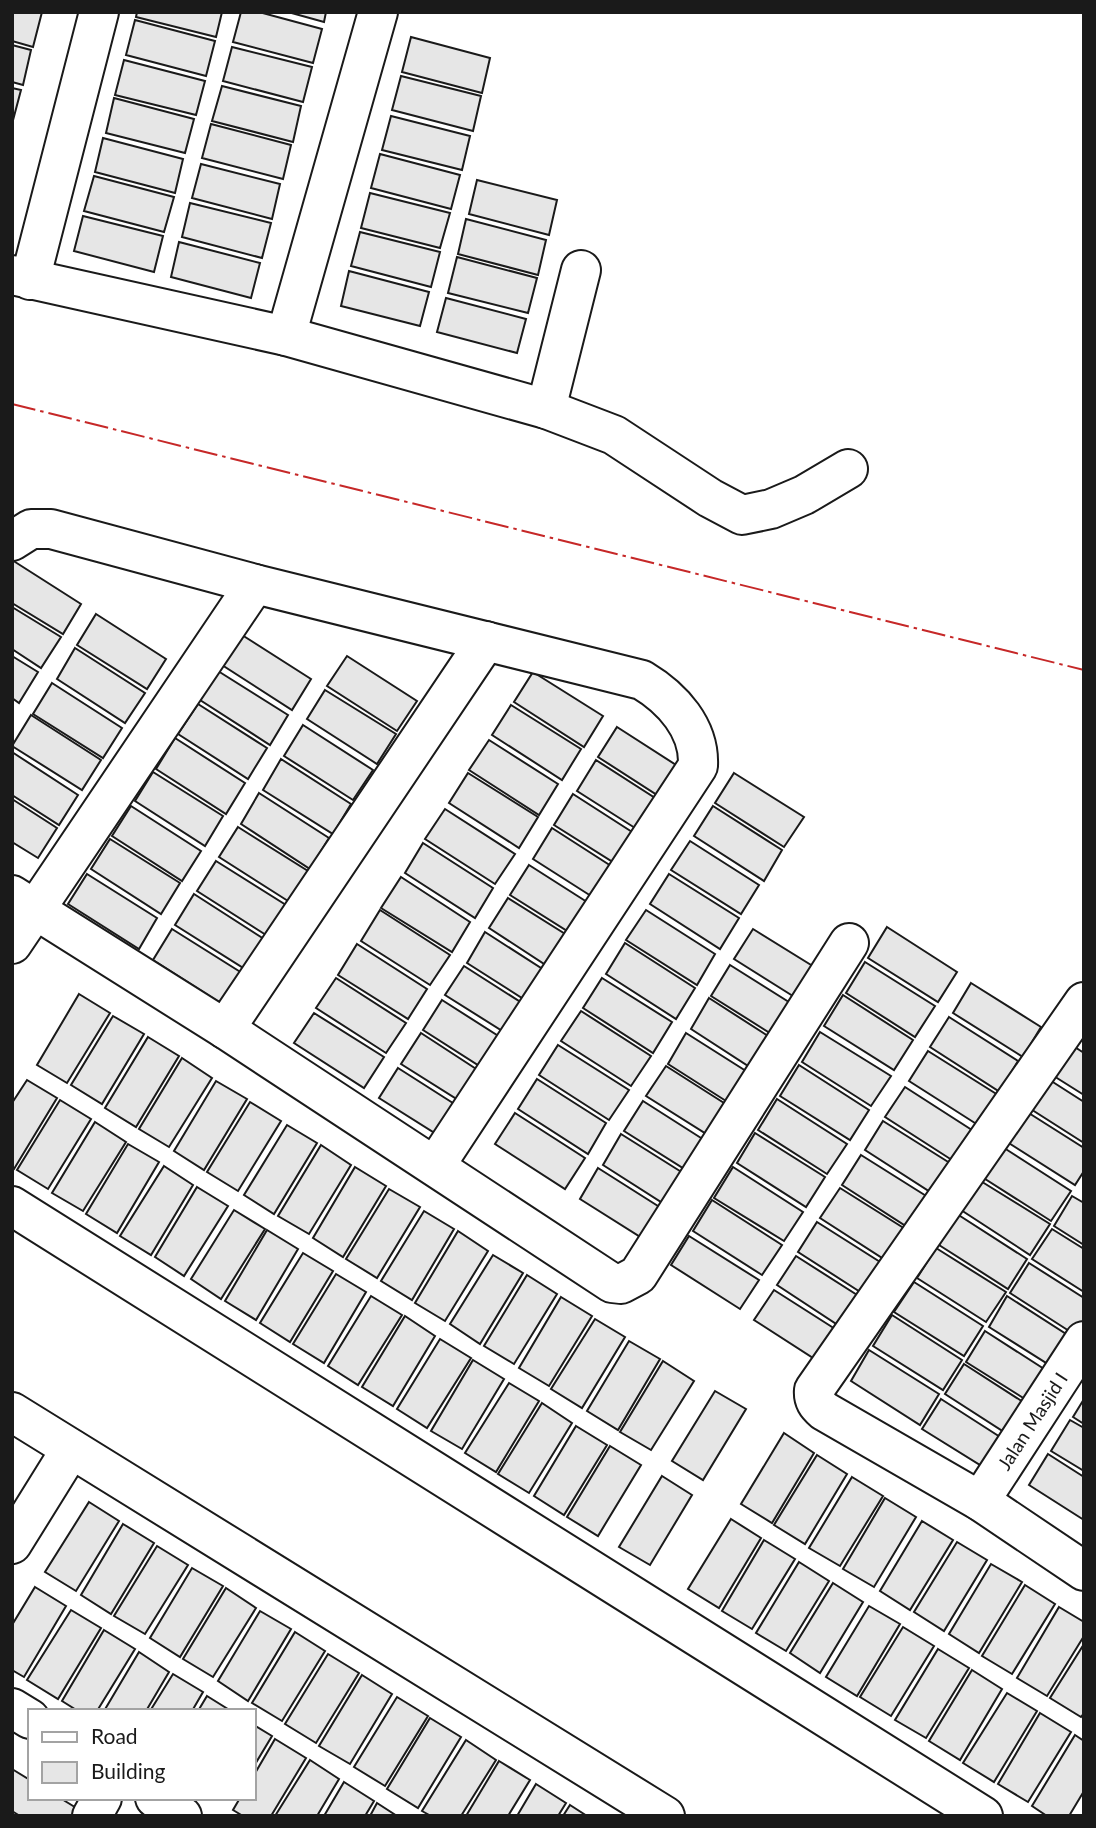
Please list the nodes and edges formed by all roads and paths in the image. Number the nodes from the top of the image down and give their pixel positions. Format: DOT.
graph roads {
  1 [pos="99,12"];
  2 [pos="378,12"];
  3 [pos="581,270"];
  4 [pos="21,277"];
  5 [pos="286,336"];
  6 [pos="545,409"];
  7 [pos="848,469"];
  8 [pos="12,541"];
  9 [pos="255,583"];
  10 [pos="486,641"];
  11 [pos="24,903"];
  12 [pos="849,943"];
  13 [pos="12,944"];
  14 [pos="1084,1002"];
  15 [pos="225,1029"];
  16 [pos="435,1166"];
  17 [pos="12,1206"];
  18 [pos="1084,1340"];
  19 [pos="12,1412"];
  20 [pos="71,1449"];
  21 [pos="980,1501"];
  22 [pos="12,1544"];
  23 [pos="1084,1571"];
  24 [pos="12,1708"];
  25 [pos="28,1718"];
  26 [pos="101,1800"];
  27 [pos="158,1800"];
  28 [pos="92,1816"];
  29 [pos="182,1816"];
  30 [pos="665,1816"];
  31 [pos="983,1816"];
  1 -- 4 [label="street"];
  2 -- 5 [label="street"];
  3 -- 6 [label="street"];
  4 -- 5 [label="street"];
  5 -- 6 [label="street"];
  6 -- 7 [label="street"];
  8 -- 9 [label="street"];
  9 -- 10 [label="street"];
  9 -- 11 [label="street"];
  10 -- 15 [label="street"];
  10 -- 16 [label="street"];
  11 -- 13 [label="street"];
  11 -- 15 [label="street"];
  12 -- 16 [label="street"];
  14 -- 21 [label="street"];
  15 -- 16 [label="street"];
  17 -- 31 [label="street"];
  18 -- 21 [label="street, Jalan Masjid I"];
  19 -- 20 [label="street"];
  20 -- 22 [label="street"];
  20 -- 30 [label="street"];
  21 -- 23 [label="street"];
  24 -- 25 [label="street"];
  26 -- 28 [label="street"];
  27 -- 29 [label="street"];
}
